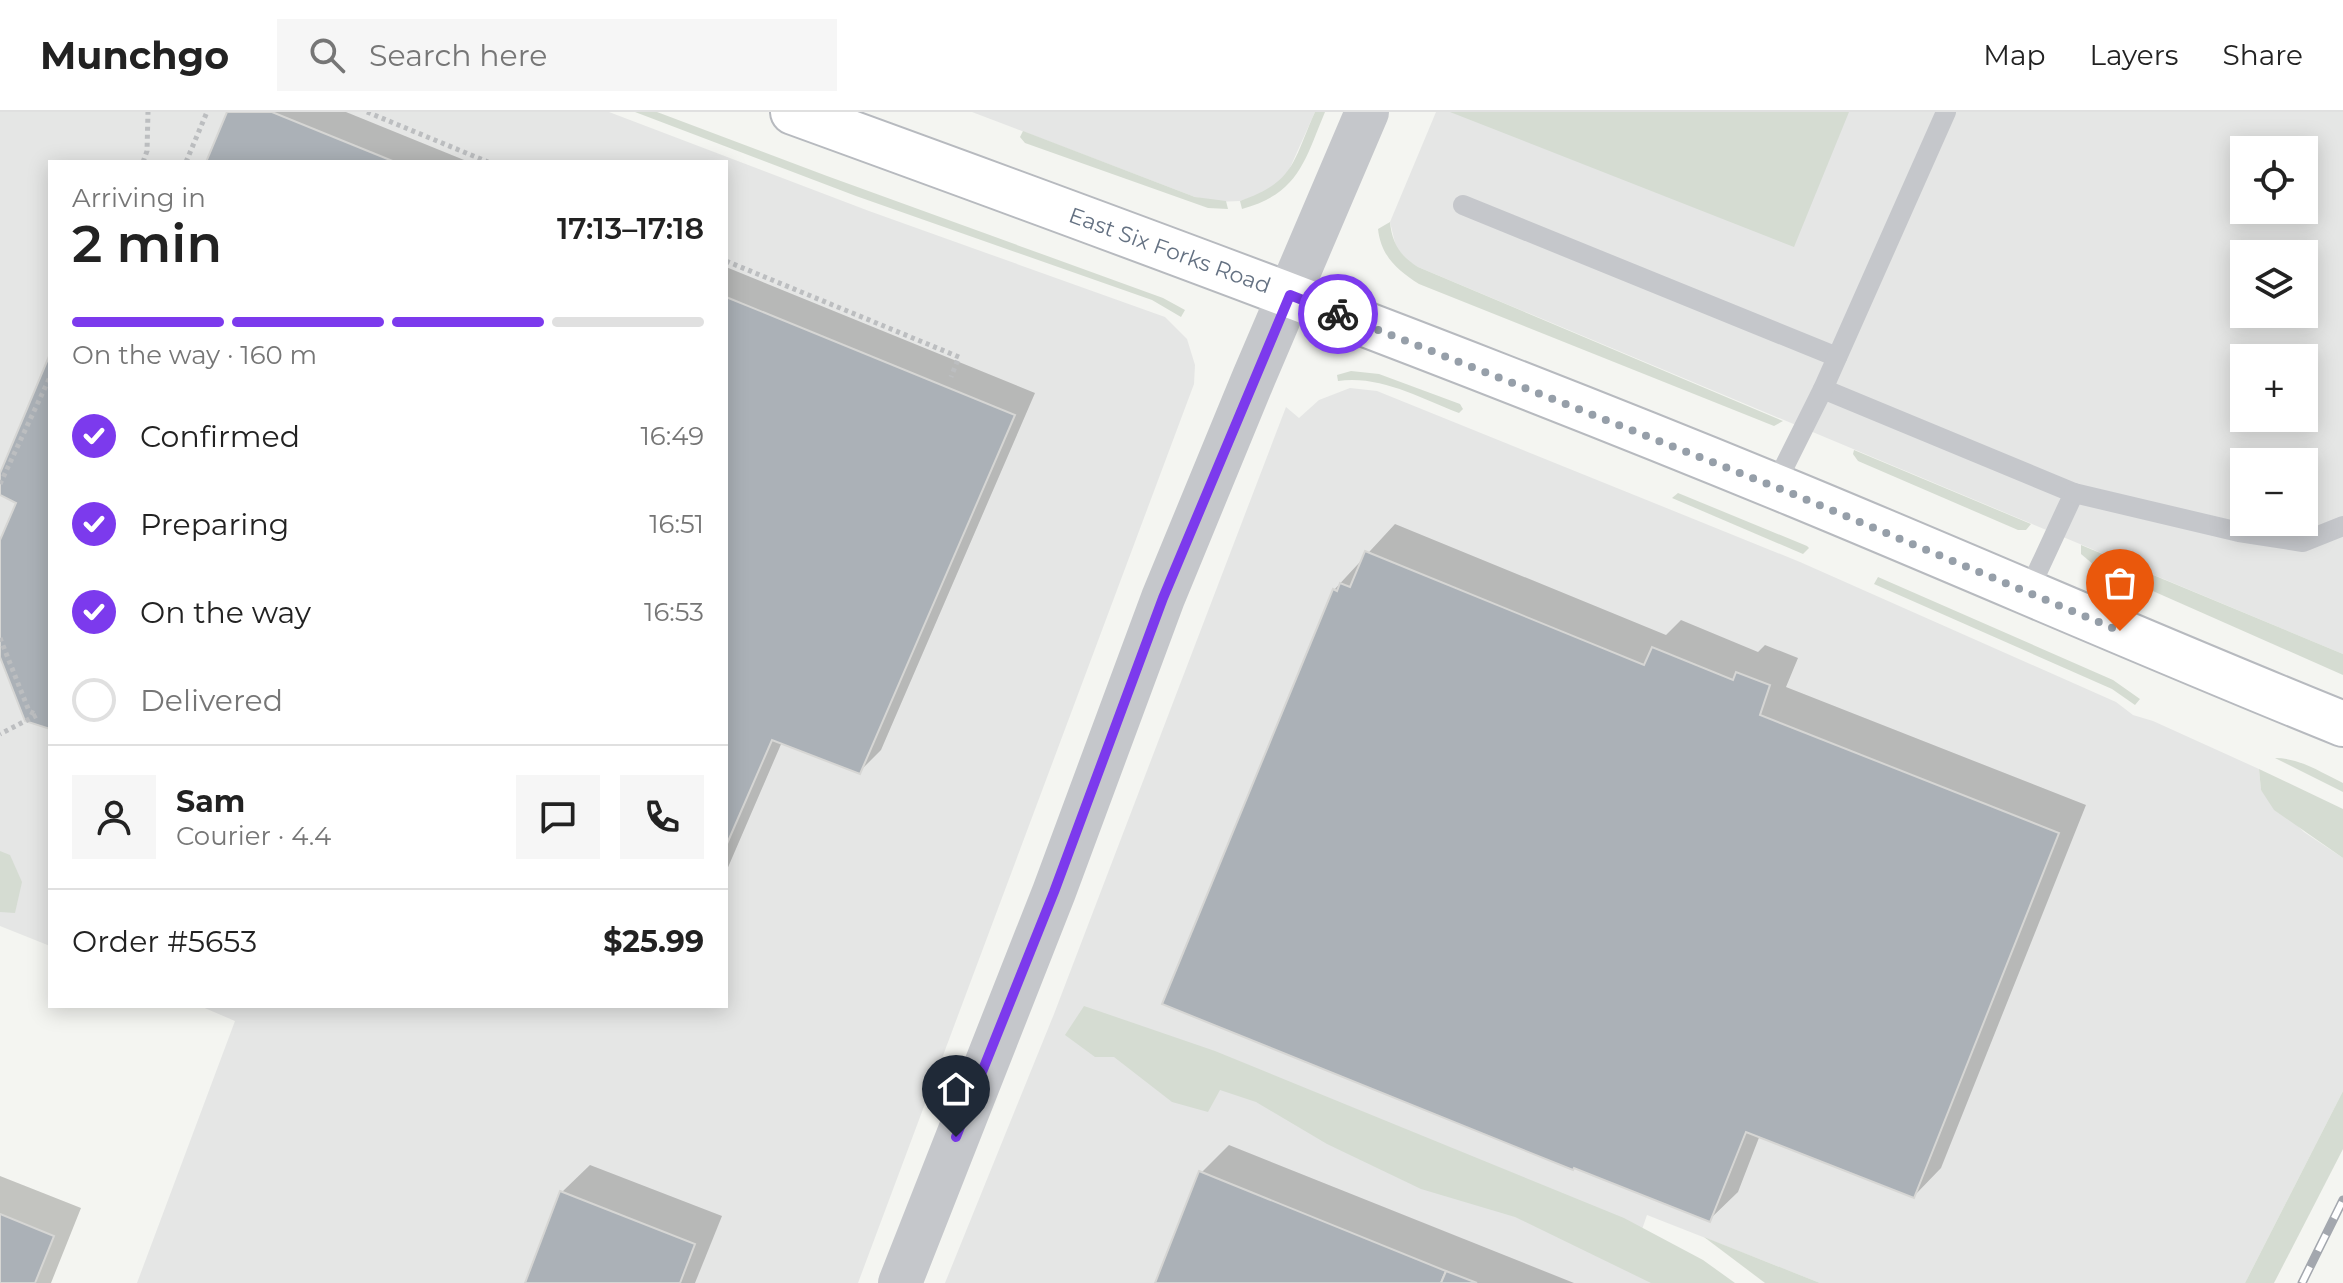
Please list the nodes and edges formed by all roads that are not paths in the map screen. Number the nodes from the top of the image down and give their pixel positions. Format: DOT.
graph roads {
  1 [pos="793,112"];
  2 [pos="1367,112"];
  3 [pos="1946,112"];
  4 [pos="1463,205"];
  5 [pos="1290,295"];
  6 [pos="1837,357"];
  7 [pos="1823,389"];
  8 [pos="1774,487"];
  9 [pos="2074,493"];
  10 [pos="2343,526"];
  11 [pos="2028,592"];
  12 [pos="2343,724"];
  13 [pos="900,1283"];
  1 -- 5 [label="main road, East Six Forks Road"];
  2 -- 5 [label="street"];
  3 -- 6 [label="lane"];
  4 -- 6 [label="lane"];
  5 -- 8 [label="main road, East Six Forks Road"];
  5 -- 13 [label="street"];
  6 -- 7 [label="lane"];
  7 -- 8 [label="lane"];
  7 -- 9 [label="lane"];
  8 -- 11 [label="main road, East Six Forks Road"];
  9 -- 10 [label="lane"];
  9 -- 11 [label="lane"];
  11 -- 12 [label="main road, East Six Forks Road"];
}
